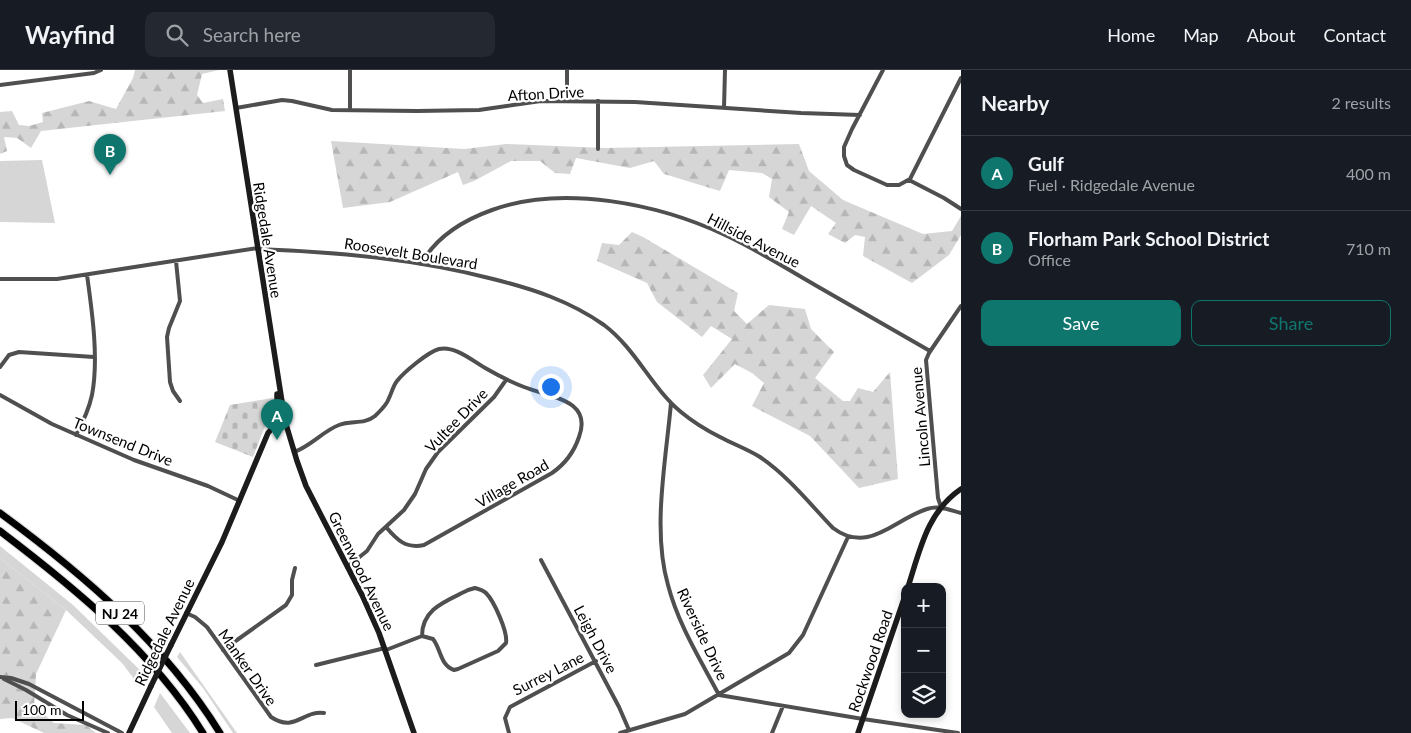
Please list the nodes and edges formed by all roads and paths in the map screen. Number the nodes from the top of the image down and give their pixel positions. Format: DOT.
graph roads {
  1 [pos="101,70"];
  2 [pos="230,70"];
  3 [pos="350,70"];
  4 [pos="567,70"];
  5 [pos="725,70"];
  6 [pos="882,70"];
  7 [pos="961,78"];
  8 [pos="0,84"];
  9 [pos="567,101"];
  10 [pos="598,102"];
  11 [pos="236,108"];
  12 [pos="724,108"];
  13 [pos="350,110"];
  14 [pos="860,115"];
  15 [pos="598,149"];
  16 [pos="909,180"];
  17 [pos="961,209"];
  18 [pos="257,249"];
  19 [pos="176,261"];
  20 [pos="421,264"];
  21 [pos="87,275"];
  22 [pos="0,278"];
  23 [pos="961,306"];
  24 [pos="930,351"];
  25 [pos="94,357"];
  26 [pos="0,367"];
  27 [pos="506,380"];
  28 [pos="279,389"];
  29 [pos="0,395"];
  30 [pos="180,402"];
  31 [pos="671,403"];
  32 [pos="284,414"];
  33 [pos="273,419"];
  34 [pos="285,421"];
  35 [pos="268,433"];
  36 [pos="76,435"];
  37 [pos="294,452"];
  38 [pos="961,489"];
  39 [pos="240,501"];
  40 [pos="941,507"];
  41 [pos="0,513"];
  42 [pos="961,513"];
  43 [pos="386,527"];
  44 [pos="0,531"];
  45 [pos="848,537"];
  46 [pos="541,560"];
  47 [pos="347,567"];
  48 [pos="295,568"];
  49 [pos="909,583"];
  50 [pos="901,608"];
  51 [pos="186,613"];
  52 [pos="422,636"];
  53 [pos="386,649"];
  54 [pos="223,650"];
  55 [pos="596,662"];
  56 [pos="316,665"];
  57 [pos="1,678"];
  58 [pos="719,695"];
  59 [pos="783,706"];
  60 [pos="324,713"];
  61 [pos="863,719"];
  62 [pos="629,730"];
  63 [pos="108,733"];
  64 [pos="122,733"];
  65 [pos="129,733"];
  66 [pos="203,733"];
  67 [pos="220,733"];
  68 [pos="414,733"];
  69 [pos="509,733"];
  70 [pos="620,733"];
  71 [pos="772,733"];
  72 [pos="858,733"];
  73 [pos="958,733"];
  1 -- 8 [label="street"];
  2 -- 11 [label="main road, Ridgedale Avenue"];
  3 -- 13 [label="street"];
  4 -- 9 [label="street"];
  5 -- 12 [label="street"];
  6 -- 14 [label="street"];
  7 -- 16 [label="street"];
  9 -- 10 [label="street, Afton Drive"];
  9 -- 13 [label="street, Afton Drive"];
  10 -- 12 [label="street, Afton Drive"];
  10 -- 15 [label="street"];
  11 -- 13 [label="street, Afton Drive"];
  11 -- 18 [label="main road, Ridgedale Avenue"];
  12 -- 14 [label="street, Afton Drive"];
  14 -- 16 [label="street"];
  16 -- 17 [label="street"];
  18 -- 19 [label="street"];
  18 -- 20 [label="street, Roosevelt Boulevard"];
  18 -- 28 [label="main road, Ridgedale Avenue"];
  19 -- 21 [label="street"];
  19 -- 30 [label="street"];
  20 -- 24 [label="street, Hillside Avenue"];
  20 -- 31 [label="street, Roosevelt Boulevard"];
  21 -- 22 [label="street"];
  21 -- 25 [label="street"];
  23 -- 24 [label="street, Lincoln Avenue"];
  24 -- 40 [label="street, Lincoln Avenue"];
  25 -- 26 [label="street"];
  25 -- 36 [label="street"];
  27 -- 37 [label="street, Village Road"];
  27 -- 43 [label="street, Vultee Drive"];
  27 -- 43 [label="street, Village Road"];
  28 -- 32 [label="main road, Ridgedale Avenue"];
  28 -- 33 [label="main road, Ridgedale Avenue"];
  29 -- 36 [label="street, Townsend Drive"];
  31 -- 45 [label="street, Roosevelt Boulevard"];
  31 -- 58 [label="street, Riverside Drive"];
  32 -- 33 [label="main road"];
  32 -- 34 [label="main road, Ridgedale Avenue"];
  33 -- 35 [label="main road, Ridgedale Avenue"];
  34 -- 35 [label="main road"];
  34 -- 37 [label="main road, Greenwood Avenue"];
  35 -- 39 [label="main road, Ridgedale Avenue"];
  36 -- 39 [label="street, Townsend Drive"];
  37 -- 47 [label="main road, Greenwood Avenue"];
  38 -- 40 [label="main road"];
  39 -- 51 [label="main road, Ridgedale Avenue"];
  40 -- 42 [label="street"];
  40 -- 45 [label="street"];
  40 -- 49 [label="main road"];
  41 -- 67 [label="highway, NJ 24"];
  43 -- 47 [label="street, Vultee Drive"];
  44 -- 66 [label="highway, NJ 24"];
  45 -- 58 [label="street"];
  46 -- 55 [label="street, Leigh Drive"];
  47 -- 53 [label="main road, Greenwood Avenue"];
  48 -- 54 [label="street"];
  50 -- 61 [label="main road, Rockwood Road"];
  51 -- 54 [label="street, Manker Drive"];
  51 -- 65 [label="main road, Ridgedale Avenue, bridge"];
  52 -- 52 [label="street"];
  52 -- 53 [label="street"];
  53 -- 56 [label="street"];
  53 -- 68 [label="main road, Greenwood Avenue"];
  54 -- 60 [label="street, Manker Drive"];
  55 -- 62 [label="street, Leigh Drive"];
  55 -- 69 [label="street, Surrey Lane"];
  57 -- 63 [label="street"];
  57 -- 64 [label="street"];
  58 -- 59 [label="street, Riverside Drive"];
  58 -- 62 [label="street"];
  59 -- 61 [label="street, Riverside Drive"];
  59 -- 71 [label="street"];
  61 -- 72 [label="main road, Rockwood Road"];
  61 -- 73 [label="street, Riverside Drive"];
  62 -- 70 [label="street"];
}
